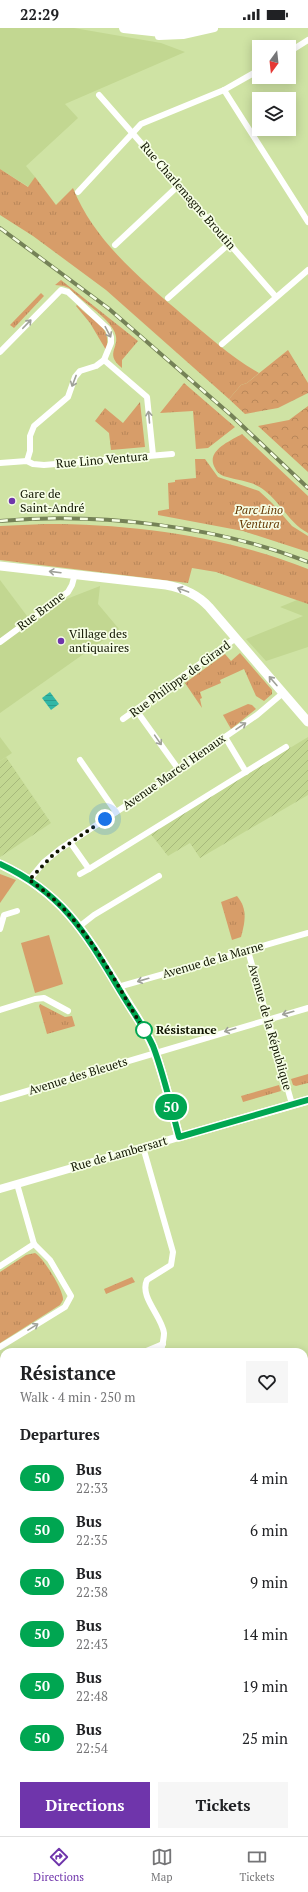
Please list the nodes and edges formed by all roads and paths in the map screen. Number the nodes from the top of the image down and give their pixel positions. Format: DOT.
graph roads {
  1 [pos="118,28"];
  2 [pos="124,28"];
  3 [pos="193,28"];
  4 [pos="214,28"];
  5 [pos="308,40"];
  6 [pos="296,48"];
  7 [pos="252,74"];
  8 [pos="224,90"];
  9 [pos="100,95"];
  10 [pos="132,132"];
  11 [pos="179,185"];
  12 [pos="78,192"];
  13 [pos="308,222"];
  14 [pos="230,243"];
  15 [pos="115,245"];
  16 [pos="308,270"];
  17 [pos="276,297"];
  18 [pos="168,298"];
  19 [pos="222,344"];
  20 [pos="0,352"];
  21 [pos="104,360"];
  22 [pos="172,454"];
  23 [pos="153,456"];
  24 [pos="0,463"];
  25 [pos="30,463"];
  26 [pos="0,566"];
  27 [pos="75,574"];
  28 [pos="236,638"];
  29 [pos="0,642"];
  30 [pos="283,693"];
  31 [pos="136,710"];
  32 [pos="123,719"];
  33 [pos="308,722"];
  34 [pos="225,737"];
  35 [pos="286,747"];
  36 [pos="80,760"];
  37 [pos="179,770"];
  38 [pos="246,772"];
  39 [pos="116,812"];
  40 [pos="70,842"];
  41 [pos="0,864"];
  42 [pos="89,868"];
  43 [pos="80,874"];
  44 [pos="159,876"];
  45 [pos="29,880"];
  46 [pos="17,911"];
  47 [pos="80,926"];
  48 [pos="0,929"];
  49 [pos="308,933"];
  50 [pos="248,950"];
  51 [pos="118,987"];
  52 [pos="308,1008"];
  53 [pos="0,1010"];
  54 [pos="68,1011"];
  55 [pos="268,1019"];
  56 [pos="155,1053"];
  57 [pos="0,1099"];
  58 [pos="308,1100"];
  59 [pos="292,1104"];
  60 [pos="179,1137"];
  61 [pos="143,1147"];
  62 [pos="17,1184"];
  63 [pos="0,1189"];
  64 [pos="34,1244"];
  65 [pos="0,1266"];
  66 [pos="163,1344"];
  67 [pos="0,1347"];
  68 [pos="154,1348"];
  69 [pos="162,1348"];
  1 -- 4 [label="street"];
  2 -- 3 [label="main road"];
  5 -- 6 [label="street"];
  7 -- 8 [label="street"];
  8 -- 10 [label="street"];
  8 -- 13 [label="street"];
  9 -- 10 [label="street, Rue Charlemagne Broutin"];
  10 -- 11 [label="street, Rue Charlemagne Broutin"];
  10 -- 12 [label="street"];
  11 -- 14 [label="street, Rue Charlemagne Broutin"];
  11 -- 15 [label="street"];
  14 -- 17 [label="street, Rue Charlemagne Broutin"];
  14 -- 18 [label="street"];
  16 -- 17 [label="street"];
  17 -- 19 [label="street"];
  20 -- 21 [label="street, one-way"];
  23 -- 21 [label="street, one-way"];
  21 -- 25 [label="street, one-way"];
  22 -- 23 [label="street, Rue Lino Ventura"];
  23 -- 25 [label="street, Rue Lino Ventura"];
  24 -- 25 [label="street, Rue Lino Ventura"];
  27 -- 26 [label="main road, one-way"];
  28 -- 27 [label="main road, one-way"];
  27 -- 29 [label="street, Rue Brune"];
  30 -- 28 [label="main road, one-way"];
  28 -- 31 [label="street, Rue Philippe de Girard"];
  30 -- 33 [label="main road"];
  34 -- 30 [label="street, Avenue Marcel Henaux, one-way"];
  31 -- 32 [label="street, Rue Philippe de Girard"];
  31 -- 37 [label="street, one-way"];
  34 -- 37 [label="street, Avenue Marcel Henaux"];
  34 -- 38 [label="street"];
  35 -- 38 [label="street"];
  36 -- 39 [label="street"];
  37 -- 39 [label="street, Avenue Marcel Henaux"];
  38 -- 42 [label="street"];
  39 -- 40 [label="street, Avenue Marcel Henaux"];
  40 -- 42 [label="street"];
  40 -- 45 [label="street, Avenue Marcel Henaux"];
  41 -- 45 [label="main road"];
  42 -- 43 [label="street"];
  44 -- 47 [label="street"];
  45 -- 47 [label="main road"];
  46 -- 48 [label="street"];
  47 -- 51 [label="main road"];
  49 -- 50 [label="street, Avenue de la Marne"];
  50 -- 51 [label="street, Avenue de la Marne, one-way"];
  50 -- 55 [label="street, Avenue de la République"];
  51 -- 56 [label="main road"];
  52 -- 55 [label="street, Avenue des Bleuets, one-way"];
  53 -- 54 [label="street"];
  55 -- 56 [label="street, Avenue des Bleuets, one-way"];
  55 -- 59 [label="street, Avenue de la République"];
  56 -- 57 [label="street, Avenue des Bleuets"];
  56 -- 60 [label="main road"];
  58 -- 59 [label="main road, Rue de Lambersart"];
  59 -- 60 [label="main road, Rue de Lambersart"];
  60 -- 61 [label="street, Rue de Lambersart"];
  61 -- 62 [label="street, Rue de Lambersart"];
  61 -- 66 [label="street"];
  62 -- 63 [label="street, Rue de Lambersart"];
  62 -- 64 [label="street"];
  64 -- 65 [label="street"];
  67 -- 64 [label="street, one-way"];
  66 -- 68 [label="street"];
  66 -- 69 [label="street"];
}
